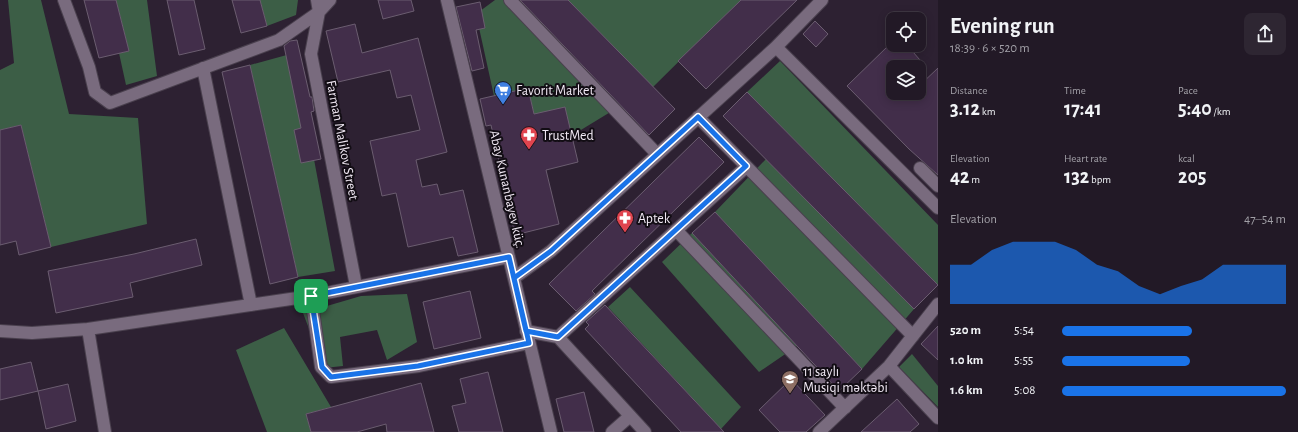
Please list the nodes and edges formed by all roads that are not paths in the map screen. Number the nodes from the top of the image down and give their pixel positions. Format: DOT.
graph roads {
  1 [pos="64,0"];
  2 [pos="330,0"];
  3 [pos="447,0"];
  4 [pos="510,0"];
  5 [pos="822,0"];
  6 [pos="318,6"];
  7 [pos="776,47"];
  8 [pos="203,68"];
  9 [pos="698,117"];
  10 [pos="657,154"];
  11 [pos="746,166"];
  12 [pos="920,168"];
  13 [pos="938,186"];
  14 [pos="938,208"];
  15 [pos="676,230"];
  16 [pos="509,257"];
  17 [pos="514,278"];
  18 [pos="356,286"];
  19 [pos="311,296"];
  20 [pos="251,305"];
  21 [pos="936,312"];
  22 [pos="88,329"];
  23 [pos="0,331"];
  24 [pos="526,331"];
  25 [pos="913,336"];
  26 [pos="558,337"];
  27 [pos="529,343"];
  28 [pos="888,366"];
  29 [pos="845,408"];
  30 [pos="629,417"];
  31 [pos="938,418"];
  32 [pos="105,432"];
  33 [pos="551,432"];
  34 [pos="612,432"];
  35 [pos="645,432"];
  36 [pos="819,432"];
  1 -- 8 [label="street"];
  2 -- 6 [label="street"];
  3 -- 16 [label="street, Abay Kunanbayev küç."];
  4 -- 10 [label="street"];
  5 -- 7 [label="street"];
  6 -- 8 [label="street"];
  6 -- 18 [label="street, Farman Malikov Street"];
  7 -- 9 [label="street"];
  7 -- 14 [label="street"];
  8 -- 20 [label="street"];
  9 -- 10 [label="street"];
  9 -- 11 [label="street"];
  10 -- 17 [label="street"];
  11 -- 15 [label="street"];
  11 -- 25 [label="street"];
  12 -- 13 [label="street"];
  15 -- 26 [label="street"];
  15 -- 29 [label="street"];
  16 -- 17 [label="street, Abay Kunanbayev küç."];
  16 -- 18 [label="street"];
  17 -- 24 [label="street, Abay Kunanbayev küç."];
  18 -- 19 [label="street"];
  19 -- 20 [label="street"];
  19 -- 27 [label="street"];
  20 -- 22 [label="street"];
  21 -- 25 [label="street"];
  22 -- 23 [label="street"];
  22 -- 32 [label="street"];
  24 -- 26 [label="street"];
  24 -- 27 [label="street, Abay Kunanbayev küç."];
  25 -- 28 [label="street"];
  26 -- 30 [label="street"];
  27 -- 33 [label="street, Abay Kunanbayev küç."];
  28 -- 29 [label="street"];
  28 -- 31 [label="street"];
  29 -- 36 [label="street"];
  30 -- 34 [label="street"];
  30 -- 35 [label="street"];
}
